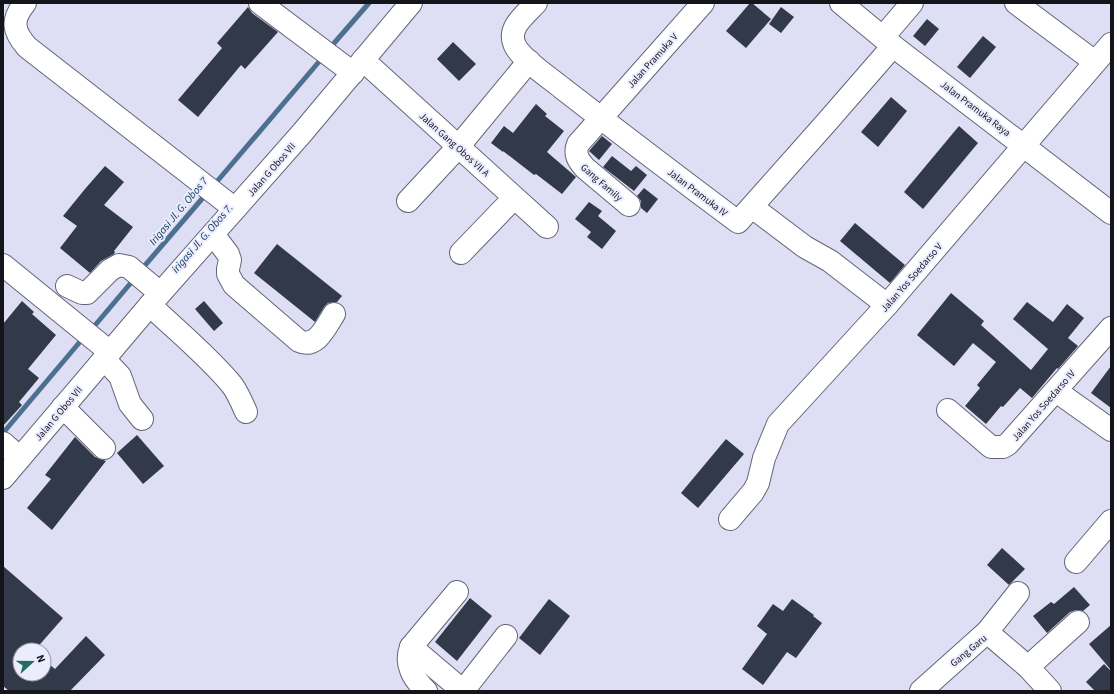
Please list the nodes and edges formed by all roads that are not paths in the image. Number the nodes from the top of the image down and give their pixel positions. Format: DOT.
graph roads {
  1 [pos="25,3"];
  2 [pos="260,3"];
  3 [pos="411,3"];
  4 [pos="536,3"];
  5 [pos="703,3"];
  6 [pos="841,3"];
  7 [pos="912,3"];
  8 [pos="1016,3"];
  9 [pos="888,42"];
  10 [pos="1111,44"];
  11 [pos="529,61"];
  12 [pos="1095,62"];
  13 [pos="358,66"];
  14 [pos="600,118"];
  15 [pos="1025,146"];
  16 [pos="458,147"];
  17 [pos="514,198"];
  18 [pos="408,201"];
  19 [pos="629,205"];
  20 [pos="752,207"];
  21 [pos="235,209"];
  22 [pos="1111,213"];
  23 [pos="547,227"];
  24 [pos="213,234"];
  25 [pos="461,253"];
  26 [pos="3,265"];
  27 [pos="67,286"];
  28 [pos="155,299"];
  29 [pos="887,305"];
  30 [pos="334,314"];
  31 [pos="1111,328"];
  32 [pos="107,355"];
  33 [pos="1056,391"];
  34 [pos="63,407"];
  35 [pos="948,410"];
  36 [pos="246,412"];
  37 [pos="142,419"];
  38 [pos="1111,430"];
  39 [pos="3,444"];
  40 [pos="104,448"];
  41 [pos="20,458"];
  42 [pos="3,478"];
  43 [pos="730,520"];
  44 [pos="1111,521"];
  45 [pos="1076,562"];
  46 [pos="457,592"];
  47 [pos="1018,593"];
  48 [pos="1078,622"];
  49 [pos="988,632"];
  50 [pos="506,636"];
  51 [pos="411,646"];
  52 [pos="1028,667"];
  53 [pos="426,691"];
  54 [pos="463,691"];
  55 [pos="921,691"];
  56 [pos="1050,691"];
  1 -- 21 [label="street"];
  2 -- 13 [label="street, Jalan Gang Obos VII A"];
  3 -- 13 [label="street, Jalan G Obos VII"];
  4 -- 11 [label="street, Jalan Pramuka IV"];
  5 -- 14 [label="street, Jalan Pramuka V"];
  6 -- 9 [label="street, Jalan Pramuka Raya"];
  7 -- 9 [label="street, Jalan Pramuka IV"];
  8 -- 12 [label="street"];
  9 -- 15 [label="street, Jalan Pramuka Raya"];
  9 -- 20 [label="street, Jalan Pramuka IV"];
  10 -- 12 [label="street, Jalan Yos Soedarso V"];
  11 -- 14 [label="street, Jalan Pramuka IV"];
  11 -- 16 [label="street"];
  12 -- 15 [label="street, Jalan Yos Soedarso V"];
  13 -- 16 [label="street, Jalan Gang Obos VII A"];
  13 -- 21 [label="street, Jalan G Obos VII"];
  14 -- 19 [label="street, Gang Family"];
  14 -- 20 [label="street, Jalan Pramuka IV"];
  15 -- 22 [label="street, Jalan Pramuka Raya"];
  15 -- 29 [label="street, Jalan Yos Soedarso V"];
  16 -- 17 [label="street, Jalan Gang Obos VII A"];
  16 -- 18 [label="street"];
  17 -- 23 [label="street, Jalan Gang Obos VII A"];
  17 -- 25 [label="street"];
  20 -- 29 [label="street"];
  21 -- 24 [label="street, Jalan G Obos VII"];
  24 -- 28 [label="street, Jalan G Obos VII"];
  24 -- 30 [label="street"];
  26 -- 32 [label="street"];
  27 -- 28 [label="street"];
  28 -- 32 [label="street, Jalan G Obos VII"];
  28 -- 36 [label="street"];
  29 -- 43 [label="street, Jalan Yos Soedarso V"];
  31 -- 33 [label="street, Jalan Yos Soedarso IV"];
  32 -- 34 [label="street, Jalan G Obos VII"];
  32 -- 37 [label="street"];
  33 -- 35 [label="street, Jalan Yos Soedarso IV"];
  33 -- 38 [label="street"];
  34 -- 40 [label="street"];
  34 -- 41 [label="street, Jalan G Obos VII"];
  39 -- 41 [label="street"];
  41 -- 42 [label="street, Jalan G Obos VII"];
  44 -- 45 [label="street"];
  46 -- 51 [label="street"];
  47 -- 49 [label="street"];
  48 -- 52 [label="street"];
  49 -- 52 [label="street, Gang Garu"];
  49 -- 55 [label="street, Gang Garu"];
  50 -- 54 [label="street"];
  51 -- 53 [label="street"];
  51 -- 54 [label="street"];
  52 -- 56 [label="street, Gang Garu"];
}
